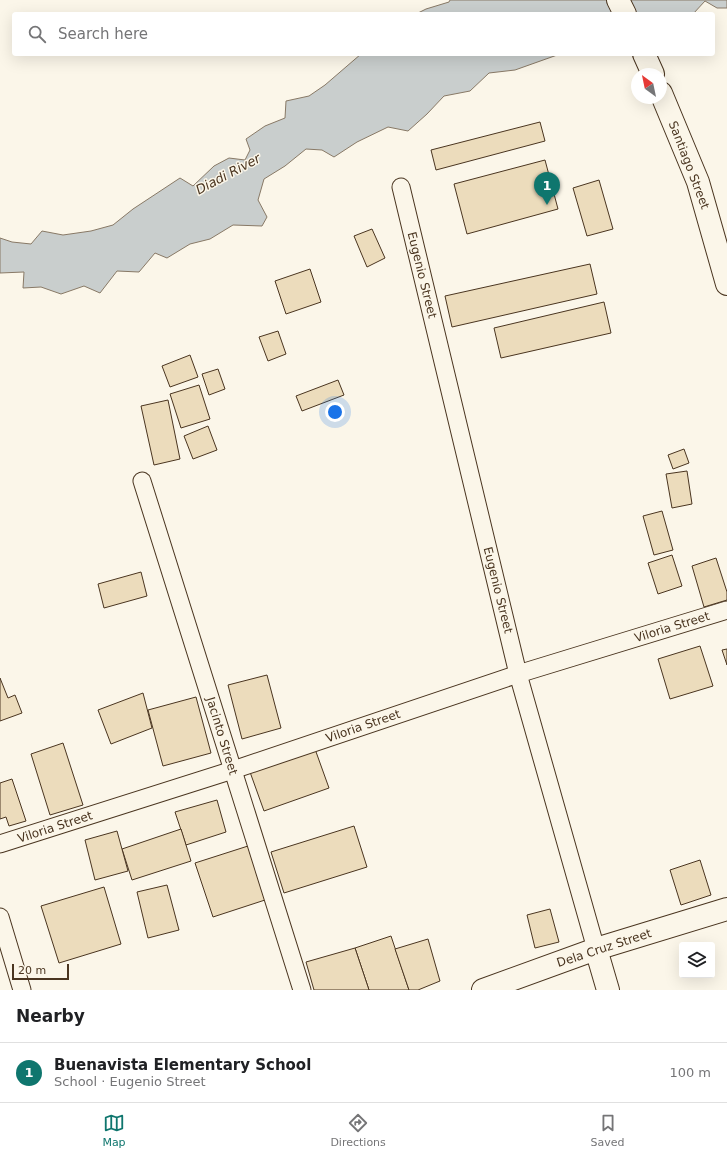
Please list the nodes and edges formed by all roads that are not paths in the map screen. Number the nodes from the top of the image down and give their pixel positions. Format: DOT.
graph roads {
  1 [pos="618,0"];
  2 [pos="624,12"];
  3 [pos="666,104"];
  4 [pos="401,187"];
  5 [pos="727,284"];
  6 [pos="142,481"];
  7 [pos="727,610"];
  8 [pos="518,674"];
  9 [pos="233,770"];
  10 [pos="0,844"];
  11 [pos="727,909"];
  12 [pos="0,917"];
  13 [pos="596,949"];
  14 [pos="22,990"];
  15 [pos="302,990"];
  16 [pos="483,990"];
  17 [pos="608,990"];
  1 -- 2 [label="main road"];
  3 -- 5 [label="main road, Santiago Street"];
  4 -- 8 [label="street, Eugenio Street"];
  6 -- 9 [label="street, Jacinto Street"];
  7 -- 8 [label="street, Viloria Street"];
  8 -- 9 [label="street, Viloria Street"];
  8 -- 13 [label="street, Eugenio Street"];
  9 -- 10 [label="street, Viloria Street"];
  9 -- 15 [label="street, Jacinto Street"];
  11 -- 13 [label="main road, Dela Cruz Street"];
  12 -- 14 [label="street"];
  13 -- 16 [label="main road, Dela Cruz Street"];
  13 -- 17 [label="main road, Eugenio Street"];
}
